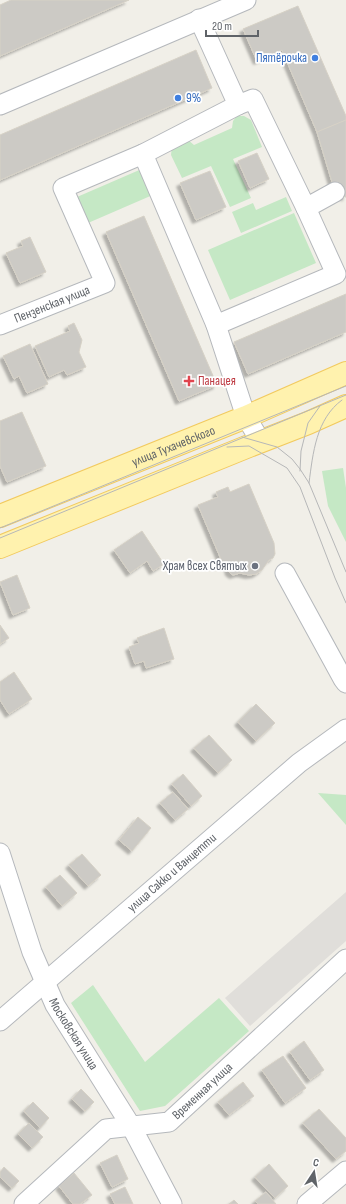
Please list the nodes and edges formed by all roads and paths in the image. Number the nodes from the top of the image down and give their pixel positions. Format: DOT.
graph roads {
  1 [pos="246,0"];
  2 [pos="218,5"];
  3 [pos="199,19"];
  4 [pos="238,104"];
  5 [pos="0,106"];
  6 [pos="143,154"];
  7 [pos="335,192"];
  8 [pos="306,208"];
  9 [pos="0,325"];
  10 [pos="216,325"];
  11 [pos="346,373"];
  12 [pos="346,406"];
  13 [pos="246,417"];
  14 [pos="261,442"];
  15 [pos="0,516"];
  16 [pos="0,548"];
  17 [pos="285,573"];
  18 [pos="346,683"];
  19 [pos="346,729"];
  20 [pos="0,853"];
  21 [pos="346,959"];
  22 [pos="45,983"];
  23 [pos="0,1021"];
  24 [pos="131,1126"];
  25 [pos="346,1171"];
  26 [pos="24,1204"];
  27 [pos="172,1204"];
  28 [pos="307,1204"];
  1 -- 2 [label="street"];
  2 -- 3 [label="street"];
  3 -- 4 [label="street"];
  3 -- 5 [label="street"];
  4 -- 6 [label="street"];
  4 -- 8 [label="street"];
  6 -- 9 [label="street, Пензенская улица"];
  6 -- 10 [label="street"];
  7 -- 8 [label="street"];
  8 -- 10 [label="street"];
  10 -- 13 [label="street"];
  11 -- 13 [label="main road, улица Тухачевского"];
  12 -- 14 [label="main road"];
  13 -- 14 [label="street"];
  13 -- 15 [label="main road, улица Тухачевского"];
  14 -- 16 [label="main road"];
  17 -- 18 [label="street"];
  19 -- 22 [label="street, улица Сакко и Ванцетти"];
  20 -- 22 [label="street, Московская улица"];
  21 -- 24 [label="street, Временная улица"];
  22 -- 23 [label="street, улица Сакко и Ванцетти"];
  22 -- 24 [label="street, Московская улица"];
  24 -- 26 [label="street, Временная улица"];
  24 -- 27 [label="street, Московская улица"];
  25 -- 28 [label="street"];
}
